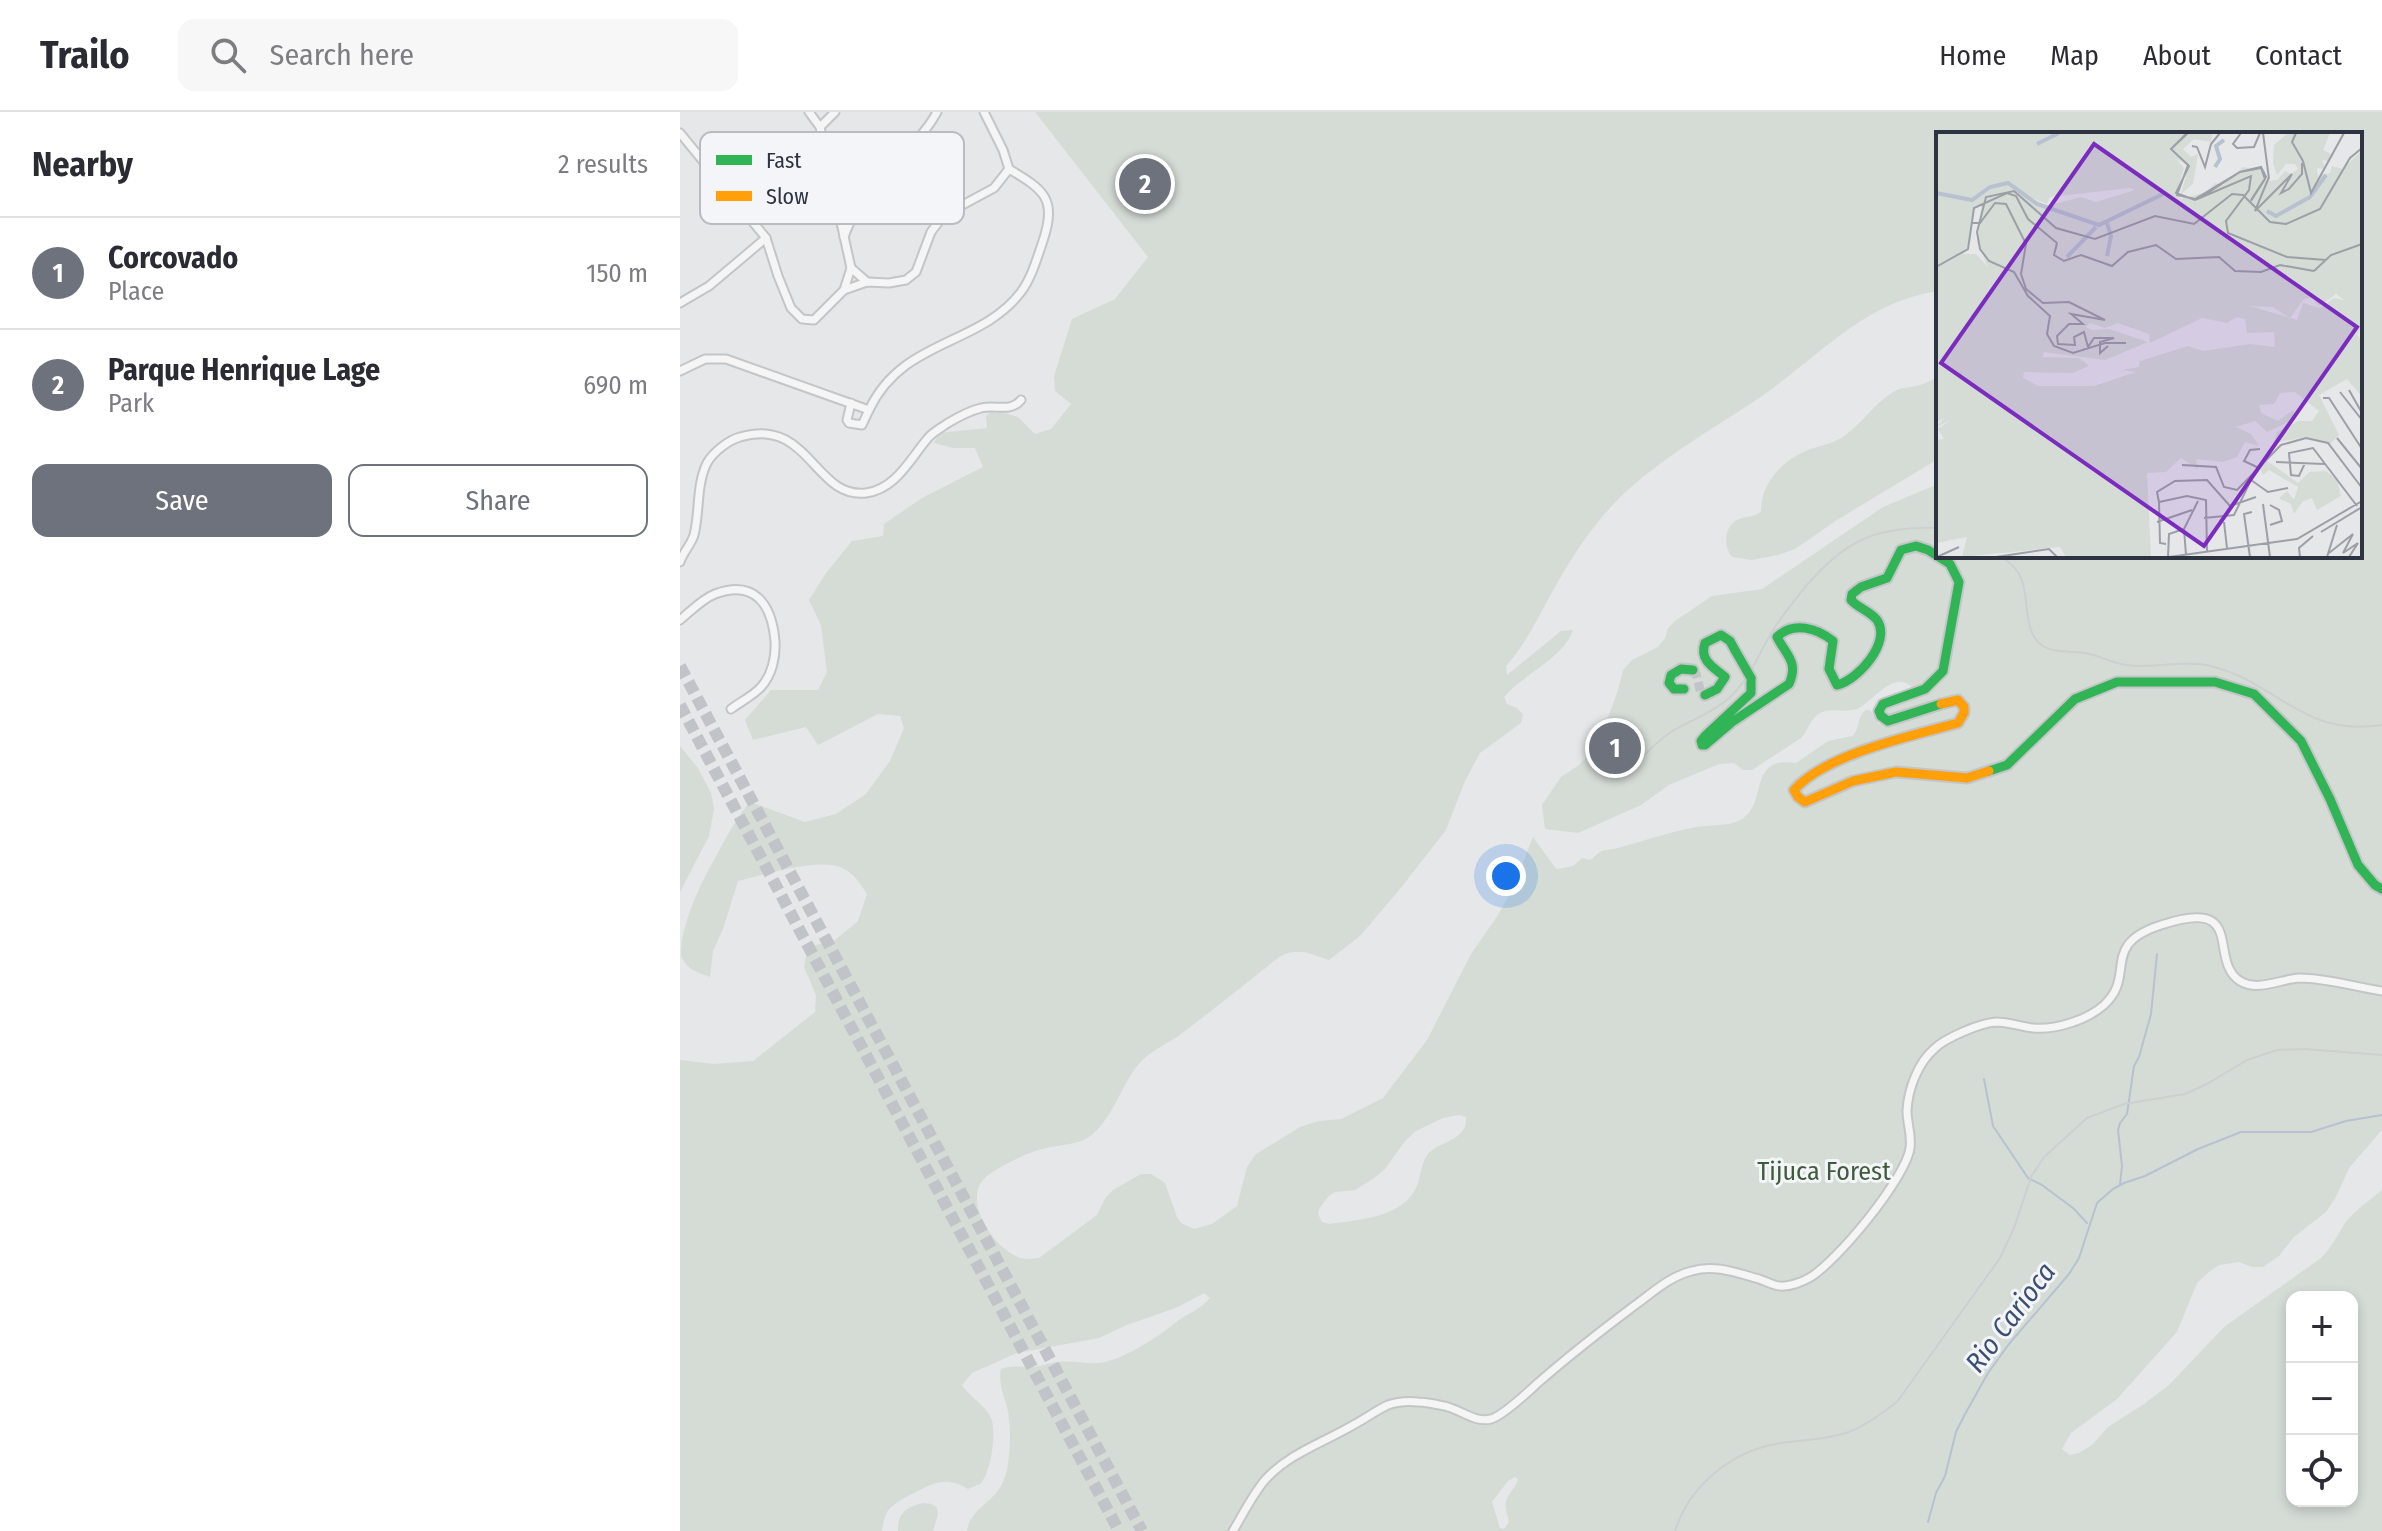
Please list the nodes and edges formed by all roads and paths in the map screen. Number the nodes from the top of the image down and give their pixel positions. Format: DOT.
graph roads {
  1 [pos="809,112"];
  2 [pos="835,112"];
  3 [pos="937,112"];
  4 [pos="984,112"];
  5 [pos="820,127"];
  6 [pos="821,132"];
  7 [pos="922,132"];
  8 [pos="680,133"];
  9 [pos="700,157"];
  10 [pos="1009,169"];
  11 [pos="964,204"];
  12 [pos="755,224"];
  13 [pos="841,224"];
  14 [pos="848,224"];
  15 [pos="937,224"];
  16 [pos="844,237"];
  17 [pos="766,238"];
  18 [pos="851,268"];
  19 [pos="867,282"];
  20 [pos="844,290"];
  21 [pos="680,303"];
  22 [pos="680,371"];
  23 [pos="1021,400"];
  24 [pos="851,403"];
  25 [pos="869,410"];
  26 [pos="1936,555"];
  27 [pos="680,558"];
  28 [pos="1941,558"];
  29 [pos="680,620"];
  30 [pos="1693,670"];
  31 [pos="1684,689"];
  32 [pos="1705,695"];
  33 [pos="731,709"];
  34 [pos="2382,889"];
  35 [pos="2382,991"];
  36 [pos="1233,1531"];
  1 -- 5 [label="street"];
  2 -- 5 [label="street"];
  3 -- 7 [label="street"];
  4 -- 10 [label="street"];
  5 -- 6 [label="street"];
  8 -- 9 [label="street"];
  10 -- 11 [label="street"];
  10 -- 25 [label="street"];
  12 -- 17 [label="street"];
  13 -- 16 [label="street"];
  14 -- 16 [label="street"];
  15 -- 19 [label="street"];
  16 -- 18 [label="street"];
  17 -- 20 [label="street"];
  17 -- 21 [label="street"];
  18 -- 19 [label="street"];
  18 -- 20 [label="street"];
  19 -- 20 [label="street"];
  22 -- 24 [label="street"];
  23 -- 27 [label="street"];
  24 -- 25 [label="street"];
  24 -- 25 [label="street"];
  26 -- 32 [label="street, bridge"];
  28 -- 34 [label="street, bridge"];
  29 -- 33 [label="street"];
  30 -- 31 [label="street"];
  35 -- 36 [label="street"];
}
